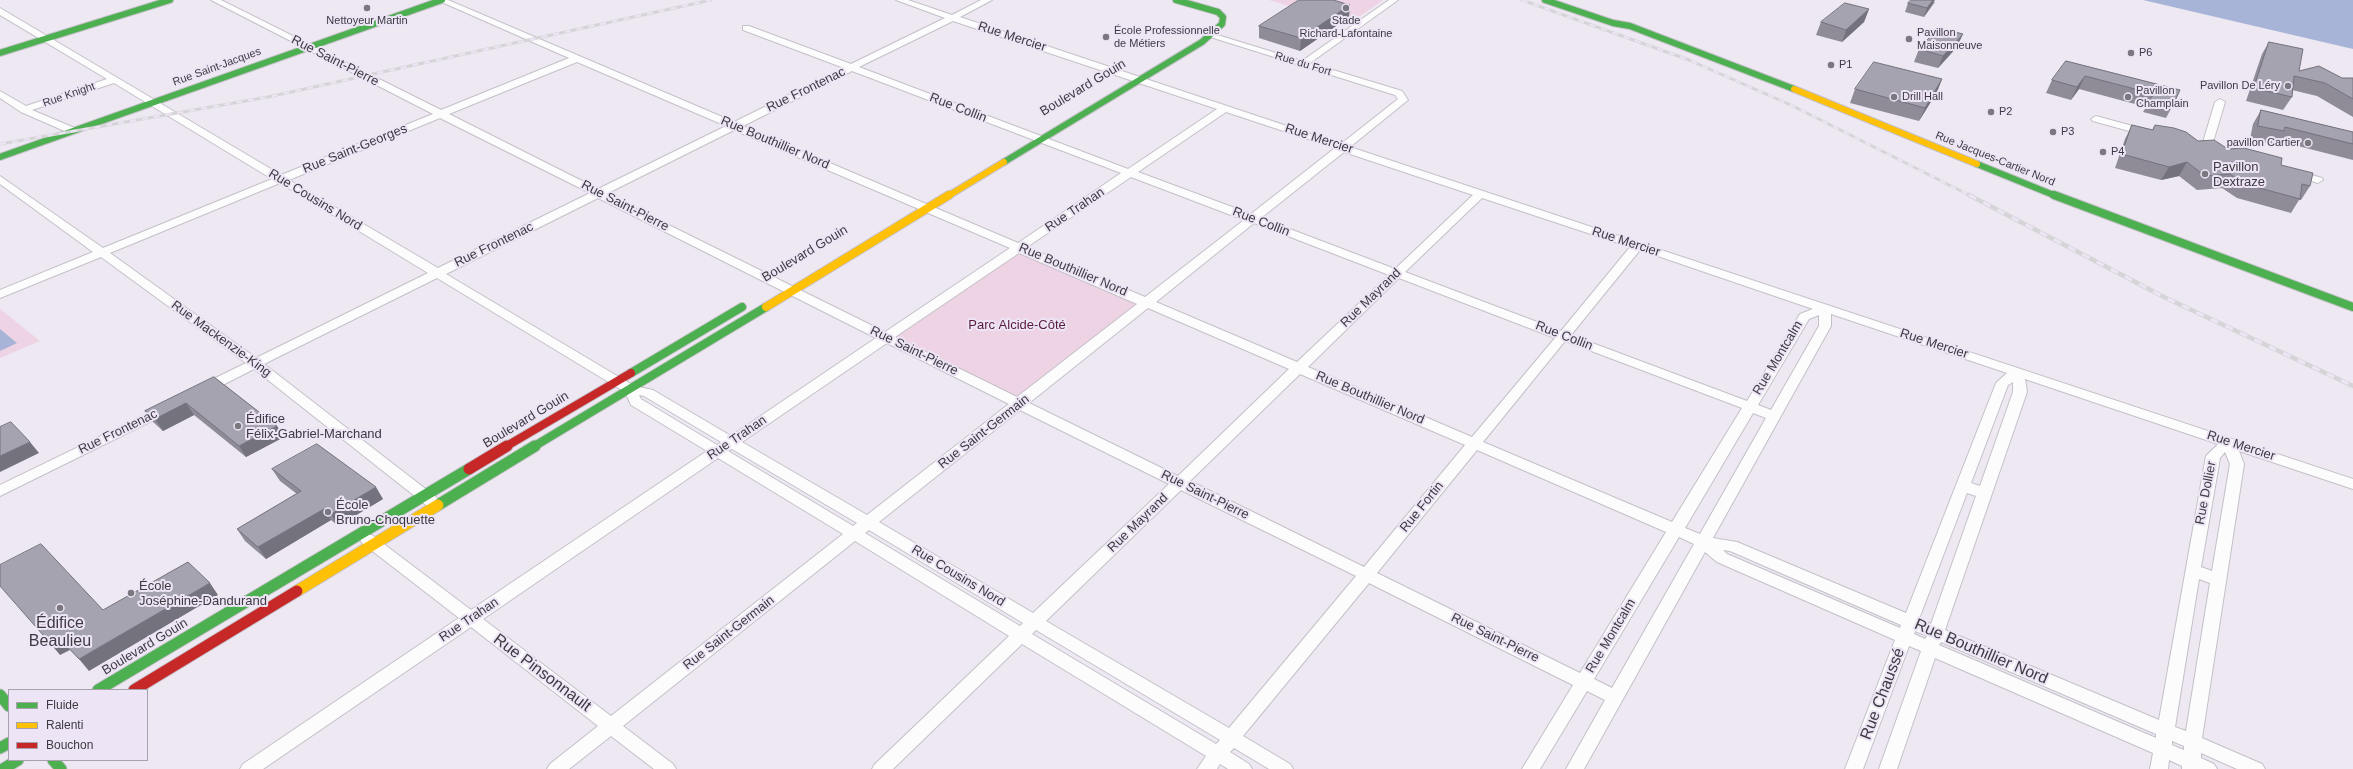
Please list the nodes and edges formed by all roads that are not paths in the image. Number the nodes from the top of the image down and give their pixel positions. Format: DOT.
graph roads {
  1 [pos="170,0"];
  2 [pos="215,0"];
  3 [pos="442,0"];
  4 [pos="900,0"];
  5 [pos="988,0"];
  6 [pos="1176,0"];
  7 [pos="1394,0"];
  8 [pos="1545,0"];
  9 [pos="1561,0"];
  10 [pos="0,11"];
  11 [pos="953,17"];
  12 [pos="1630,26"];
  13 [pos="746,28"];
  14 [pos="1208,35"];
  15 [pos="47,39"];
  16 [pos="309,47"];
  17 [pos="0,53"];
  18 [pos="578,58"];
  19 [pos="1303,64"];
  20 [pos="852,68"];
  21 [pos="1130,76"];
  22 [pos="114,80"];
  23 [pos="1140,80"];
  24 [pos="1399,93"];
  25 [pos="0,94"];
  26 [pos="2220,102"];
  27 [pos="153,103"];
  28 [pos="1225,108"];
  29 [pos="24,110"];
  30 [pos="441,114"];
  31 [pos="2096,119"];
  32 [pos="735,126"];
  33 [pos="73,131"];
  34 [pos="1030,135"];
  35 [pos="2156,136"];
  36 [pos="1041,140"];
  37 [pos="1344,148"];
  38 [pos="2206,149"];
  39 [pos="0,157"];
  40 [pos="983,163"];
  41 [pos="2284,170"];
  42 [pos="1129,173"];
  43 [pos="0,179"];
  44 [pos="281,180"];
  45 [pos="2318,180"];
  46 [pos="598,193"];
  47 [pos="1481,193"];
  48 [pos="922,203"];
  49 [pos="902,211"];
  50 [pos="1253,219"];
  51 [pos="1638,245"];
  52 [pos="1019,247"];
  53 [pos="102,253"];
  54 [pos="437,274"];
  55 [pos="1397,274"];
  56 [pos="786,285"];
  57 [pos="766,293"];
  58 [pos="0,294"];
  59 [pos="753,301"];
  60 [pos="1148,303"];
  61 [pos="2353,307"];
  62 [pos="1825,308"];
  63 [pos="1563,336"];
  64 [pos="886,337"];
  65 [pos="256,364"];
  66 [pos="1299,368"];
  67 [pos="2018,372"];
  68 [pos="617,381"];
  69 [pos="630,389"];
  70 [pos="195,394"];
  71 [pos="174,404"];
  72 [pos="1020,404"];
  73 [pos="1749,406"];
  74 [pos="1775,416"];
  75 [pos="731,442"];
  76 [pos="2228,442"];
  77 [pos="1475,443"];
  78 [pos="718,452"];
  79 [pos="1180,482"];
  80 [pos="1962,484"];
  81 [pos="2353,484"];
  82 [pos="0,491"];
  83 [pos="1985,494"];
  84 [pos="424,496"];
  85 [pos="437,506"];
  86 [pos="868,523"];
  87 [pos="1676,530"];
  88 [pos="360,534"];
  89 [pos="854,534"];
  90 [pos="1704,542"];
  91 [pos="374,544"];
  92 [pos="2192,570"];
  93 [pos="1366,575"];
  94 [pos="2219,580"];
  95 [pos="267,589"];
  96 [pos="282,600"];
  97 [pos="470,619"];
  98 [pos="1035,622"];
  99 [pos="1908,630"];
  100 [pos="1937,633"];
  101 [pos="1021,635"];
  102 [pos="1931,648"];
  103 [pos="1583,682"];
  104 [pos="100,689"];
  105 [pos="136,689"];
  106 [pos="0,695"];
  107 [pos="1616,698"];
  108 [pos="8,705"];
  109 [pos="612,725"];
  110 [pos="2165,731"];
  111 [pos="1232,738"];
  112 [pos="2193,741"];
  113 [pos="2162,749"];
  114 [pos="1218,754"];
  115 [pos="16,761"];
  116 [pos="55,761"];
  117 [pos="2192,766"];
  118 [pos="3,769"];
  119 [pos="61,769"];
  120 [pos="249,769"];
  121 [pos="556,769"];
  122 [pos="667,769"];
  123 [pos="881,769"];
  124 [pos="1206,769"];
  125 [pos="1243,769"];
  126 [pos="1284,769"];
  127 [pos="1531,769"];
  128 [pos="1575,769"];
  129 [pos="1854,769"];
  130 [pos="1888,769"];
  131 [pos="2159,769"];
  132 [pos="2208,769"];
  133 [pos="2256,769"];
  1 -- 15 [label="street"];
  2 -- 16 [label="street, Rue Saint-Pierre"];
  3 -- 16 [label="street, Rue Saint-Jacques"];
  3 -- 18 [label="street, Rue Bouthillier Nord"];
  4 -- 11 [label="street, Rue Mercier"];
  5 -- 11 [label="street, Rue Frontenac"];
  6 -- 14 [label="street"];
  7 -- 19 [label="street"];
  8 -- 12 [label="street, Rue Jacques-Cartier Nord"];
  9 -- 12 [label="street, Rue Jacques-Cartier Nord"];
  10 -- 15 [label="street, Rue Cousins Nord"];
  11 -- 20 [label="street, Rue Frontenac"];
  11 -- 21 [label="street, Rue Mercier"];
  12 -- 61 [label="street, Rue Jacques-Cartier Nord"];
  13 -- 20 [label="street, Rue Collin"];
  14 -- 19 [label="street, Rue du Fort"];
  14 -- 21 [label="street, Boulevard Gouin"];
  14 -- 23 [label="street, Boulevard Gouin"];
  15 -- 17 [label="street"];
  15 -- 22 [label="street, Rue Cousins Nord"];
  16 -- 27 [label="street, Rue Saint-Jacques"];
  16 -- 30 [label="street, Rue Saint-Pierre"];
  18 -- 30 [label="street, Rue Saint-Georges"];
  18 -- 32 [label="street, Rue Bouthillier Nord"];
  19 -- 24 [label="street, Rue du Fort"];
  20 -- 32 [label="street, Rue Frontenac"];
  20 -- 34 [label="street, Rue Collin"];
  21 -- 23 [label="street, Rue Mercier"];
  21 -- 34 [label="street, Boulevard Gouin"];
  22 -- 27 [label="street, Rue Cousins Nord"];
  22 -- 29 [label="street, Rue Knight"];
  23 -- 28 [label="street, Rue Mercier"];
  23 -- 36 [label="street, Boulevard Gouin"];
  24 -- 37 [label="street, Rue Saint-Germain"];
  25 -- 29 [label="street"];
  26 -- 38 [label="street"];
  27 -- 33 [label="street, Rue Saint-Jacques"];
  27 -- 44 [label="street, Rue Cousins Nord"];
  28 -- 37 [label="street, Rue Mercier"];
  28 -- 42 [label="street, Rue Trahan"];
  29 -- 33 [label="street"];
  30 -- 44 [label="street, Rue Saint-Georges"];
  30 -- 46 [label="street, Rue Saint-Pierre"];
  31 -- 35 [label="street"];
  32 -- 46 [label="street, Rue Frontenac"];
  32 -- 48 [label="street, Rue Bouthillier Nord"];
  33 -- 39 [label="street, Rue Saint-Jacques"];
  34 -- 36 [label="street, Rue Collin"];
  34 -- 40 [label="street, Boulevard Gouin"];
  36 -- 42 [label="street, Rue Collin"];
  36 -- 48 [label="street, Boulevard Gouin"];
  37 -- 47 [label="street, Rue Mercier"];
  37 -- 50 [label="street, Rue Saint-Germain"];
  41 -- 45 [label="street"];
  42 -- 50 [label="street, Rue Collin"];
  42 -- 52 [label="street, Rue Trahan"];
  43 -- 53 [label="street, Rue Mackenzie-King"];
  44 -- 53 [label="street, Rue Saint-Georges"];
  44 -- 54 [label="street, Rue Cousins Nord"];
  46 -- 54 [label="street, Rue Frontenac"];
  46 -- 56 [label="street, Rue Saint-Pierre"];
  47 -- 51 [label="street, Rue Mercier"];
  47 -- 55 [label="street, Rue Mayrand"];
  48 -- 49 [label="street, Boulevard Gouin"];
  48 -- 52 [label="street, Rue Bouthillier Nord"];
  48 -- 56 [label="street, Boulevard Gouin"];
  50 -- 55 [label="street, Rue Collin"];
  50 -- 60 [label="street, Rue Saint-Germain"];
  51 -- 62 [label="street, Rue Mercier"];
  51 -- 63 [label="street, Rue Fortin"];
  52 -- 60 [label="street, Rue Bouthillier Nord"];
  52 -- 64 [label="street, Rue Trahan"];
  53 -- 58 [label="street, Rue Saint-Georges"];
  53 -- 65 [label="street, Rue Mackenzie-King"];
  54 -- 65 [label="street, Rue Frontenac"];
  54 -- 68 [label="street, Rue Cousins Nord"];
  55 -- 63 [label="street, Rue Collin"];
  55 -- 66 [label="street, Rue Mayrand"];
  56 -- 57 [label="street, Boulevard Gouin"];
  56 -- 64 [label="street, Rue Saint-Pierre"];
  56 -- 69 [label="street, Boulevard Gouin"];
  59 -- 68 [label="street, Boulevard Gouin"];
  60 -- 66 [label="street, Rue Bouthillier Nord"];
  60 -- 72 [label="street, Rue Saint-Germain"];
  62 -- 67 [label="street, Rue Mercier"];
  62 -- 73 [label="street, Rue Montcalm"];
  62 -- 74 [label="street, Rue Montcalm"];
  63 -- 73 [label="street, Rue Collin"];
  63 -- 77 [label="street, Rue Fortin"];
  64 -- 72 [label="street, Rue Saint-Pierre"];
  64 -- 75 [label="street, Rue Trahan"];
  65 -- 70 [label="street, Rue Frontenac"];
  65 -- 84 [label="street, Rue Mackenzie-King"];
  66 -- 77 [label="street, Rue Bouthillier Nord"];
  66 -- 79 [label="street, Rue Mayrand"];
  67 -- 76 [label="street, Rue Mercier"];
  67 -- 80 [label="street, Rue Chaussé"];
  67 -- 83 [label="street, Rue Chaussé"];
  68 -- 69 [label="street, Rue Cousins Nord"];
  68 -- 84 [label="street, Boulevard Gouin"];
  69 -- 75 [label="street, Rue Cousins Nord"];
  69 -- 78 [label="street, Rue Cousins Nord"];
  69 -- 85 [label="street, Boulevard Gouin"];
  71 -- 82 [label="street, Rue Frontenac"];
  72 -- 79 [label="street, Rue Saint-Pierre"];
  72 -- 86 [label="street, Rue Saint-Germain"];
  73 -- 74 [label="street, Rue Collin"];
  73 -- 87 [label="street, Rue Montcalm"];
  74 -- 90 [label="street, Rue Montcalm"];
  75 -- 78 [label="street, Rue Trahan"];
  75 -- 86 [label="street, Rue Cousins Nord"];
  76 -- 81 [label="street, Rue Mercier"];
  76 -- 92 [label="street, Rue Dollier"];
  76 -- 94 [label="street, Rue Dollier"];
  77 -- 87 [label="street, Rue Bouthillier Nord"];
  77 -- 93 [label="street, Rue Fortin"];
  78 -- 89 [label="street, Rue Cousins Nord"];
  78 -- 97 [label="street, Rue Trahan"];
  79 -- 93 [label="street, Rue Saint-Pierre"];
  79 -- 98 [label="street, Rue Mayrand"];
  80 -- 83 [label="street"];
  80 -- 99 [label="street, Rue Chaussé"];
  83 -- 100 [label="street, Rue Chaussé"];
  84 -- 85 [label="street, Rue Mackenzie-King"];
  84 -- 88 [label="street, Boulevard Gouin"];
  85 -- 91 [label="street, Boulevard Gouin"];
  86 -- 89 [label="street, Rue Saint-Germain"];
  86 -- 98 [label="street, Rue Cousins Nord"];
  87 -- 90 [label="street, Rue Bouthillier Nord"];
  87 -- 103 [label="street, Rue Montcalm"];
  88 -- 91 [label="street, Rue Pinsonnault"];
  88 -- 95 [label="street, Boulevard Gouin"];
  89 -- 101 [label="street, Rue Cousins Nord"];
  89 -- 109 [label="street, Rue Saint-Germain"];
  90 -- 99 [label="street, Rue Bouthillier Nord"];
  90 -- 107 [label="street, Rue Montcalm"];
  91 -- 96 [label="street, Boulevard Gouin"];
  91 -- 97 [label="street, Rue Pinsonnault"];
  92 -- 94 [label="street"];
  92 -- 110 [label="street, Rue Dollier"];
  93 -- 103 [label="street, Rue Saint-Pierre"];
  93 -- 111 [label="street, Rue Fortin"];
  94 -- 112 [label="street, Rue Dollier"];
  95 -- 96 [label="street"];
  95 -- 104 [label="street, Boulevard Gouin"];
  96 -- 105 [label="street, Boulevard Gouin"];
  97 -- 109 [label="street, Rue Pinsonnault"];
  97 -- 120 [label="street, Rue Trahan"];
  98 -- 101 [label="street, Rue Mayrand"];
  98 -- 111 [label="street, Rue Cousins Nord"];
  99 -- 100 [label="street, Rue Bouthillier Nord"];
  99 -- 102 [label="street, Rue Bouthillier Nord"];
  99 -- 129 [label="street, Rue Chaussé"];
  100 -- 102 [label="street, Rue Chaussé"];
  100 -- 110 [label="street, Rue Bouthillier Nord"];
  101 -- 114 [label="street, Rue Cousins Nord"];
  101 -- 123 [label="street, Rue Mayrand"];
  102 -- 113 [label="street, Rue Bouthillier Nord"];
  102 -- 130 [label="street, Rue Chaussé"];
  103 -- 107 [label="street, Rue Saint-Pierre"];
  103 -- 127 [label="street, Rue Montcalm"];
  106 -- 108 [label="street"];
  107 -- 128 [label="street, Rue Montcalm"];
  109 -- 121 [label="street, Rue Saint-Germain"];
  109 -- 122 [label="street, Rue Pinsonnault"];
  110 -- 112 [label="street, Rue Bouthillier Nord"];
  110 -- 113 [label="street, Rue Dollier"];
  111 -- 114 [label="street, Rue Fortin"];
  111 -- 126 [label="street, Rue Cousins Nord"];
  112 -- 117 [label="street, Rue Dollier"];
  112 -- 133 [label="street, Rue Bouthillier Nord"];
  113 -- 117 [label="street, Rue Bouthillier Nord"];
  113 -- 131 [label="street, Rue Dollier"];
  114 -- 124 [label="street, Rue Fortin"];
  114 -- 125 [label="street, Rue Cousins Nord"];
  115 -- 118 [label="street"];
  116 -- 119 [label="street"];
  117 -- 132 [label="street, Rue Bouthillier Nord"];
}
